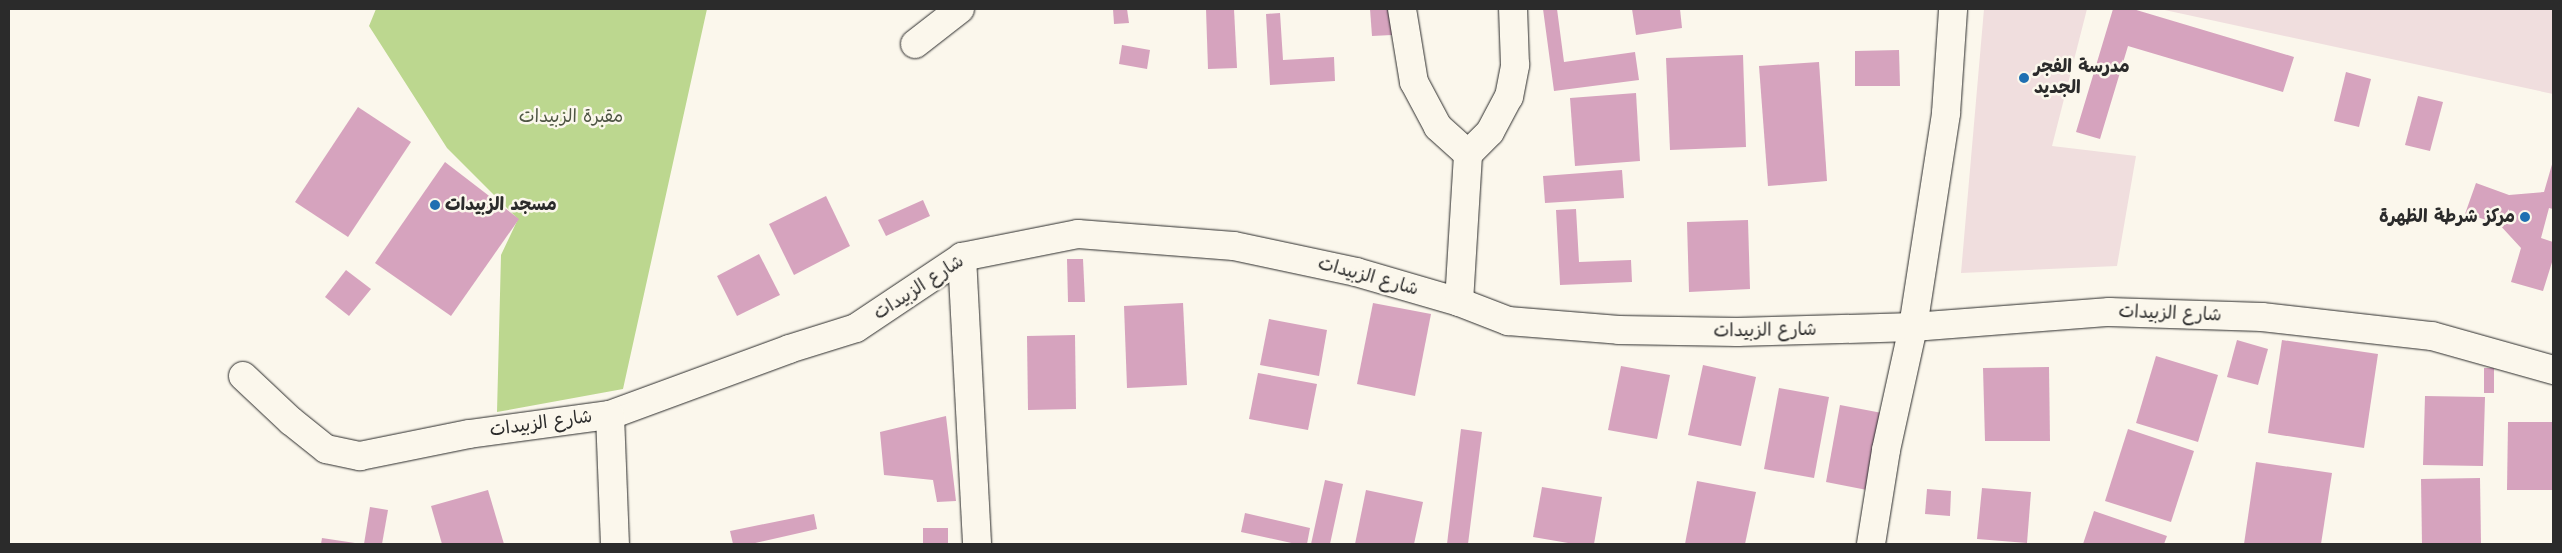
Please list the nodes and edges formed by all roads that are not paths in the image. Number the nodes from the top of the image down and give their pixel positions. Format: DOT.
graph roads {
  1 [pos="960,9"];
  2 [pos="1402,9"];
  3 [pos="1513,9"];
  4 [pos="1953,9"];
  5 [pos="916,44"];
  6 [pos="1468,154"];
  7 [pos="962,256"];
  8 [pos="1459,302"];
  9 [pos="1913,328"];
  10 [pos="2553,370"];
  11 [pos="244,376"];
  12 [pos="610,415"];
  13 [pos="615,544"];
  14 [pos="978,544"];
  15 [pos="1871,544"];
  1 -- 5 [label="street"];
  2 -- 6 [label="street"];
  3 -- 6 [label="street"];
  4 -- 9 [label="street"];
  6 -- 8 [label="street"];
  7 -- 8 [label="street, شارع الزبيدات"];
  7 -- 12 [label="street, شارع الزبيدات"];
  7 -- 14 [label="street"];
  8 -- 9 [label="street, شارع الزبيدات"];
  9 -- 10 [label="street, شارع الزبيدات"];
  9 -- 15 [label="street"];
  11 -- 12 [label="street, شارع الزبيدات"];
  12 -- 13 [label="street"];
}
